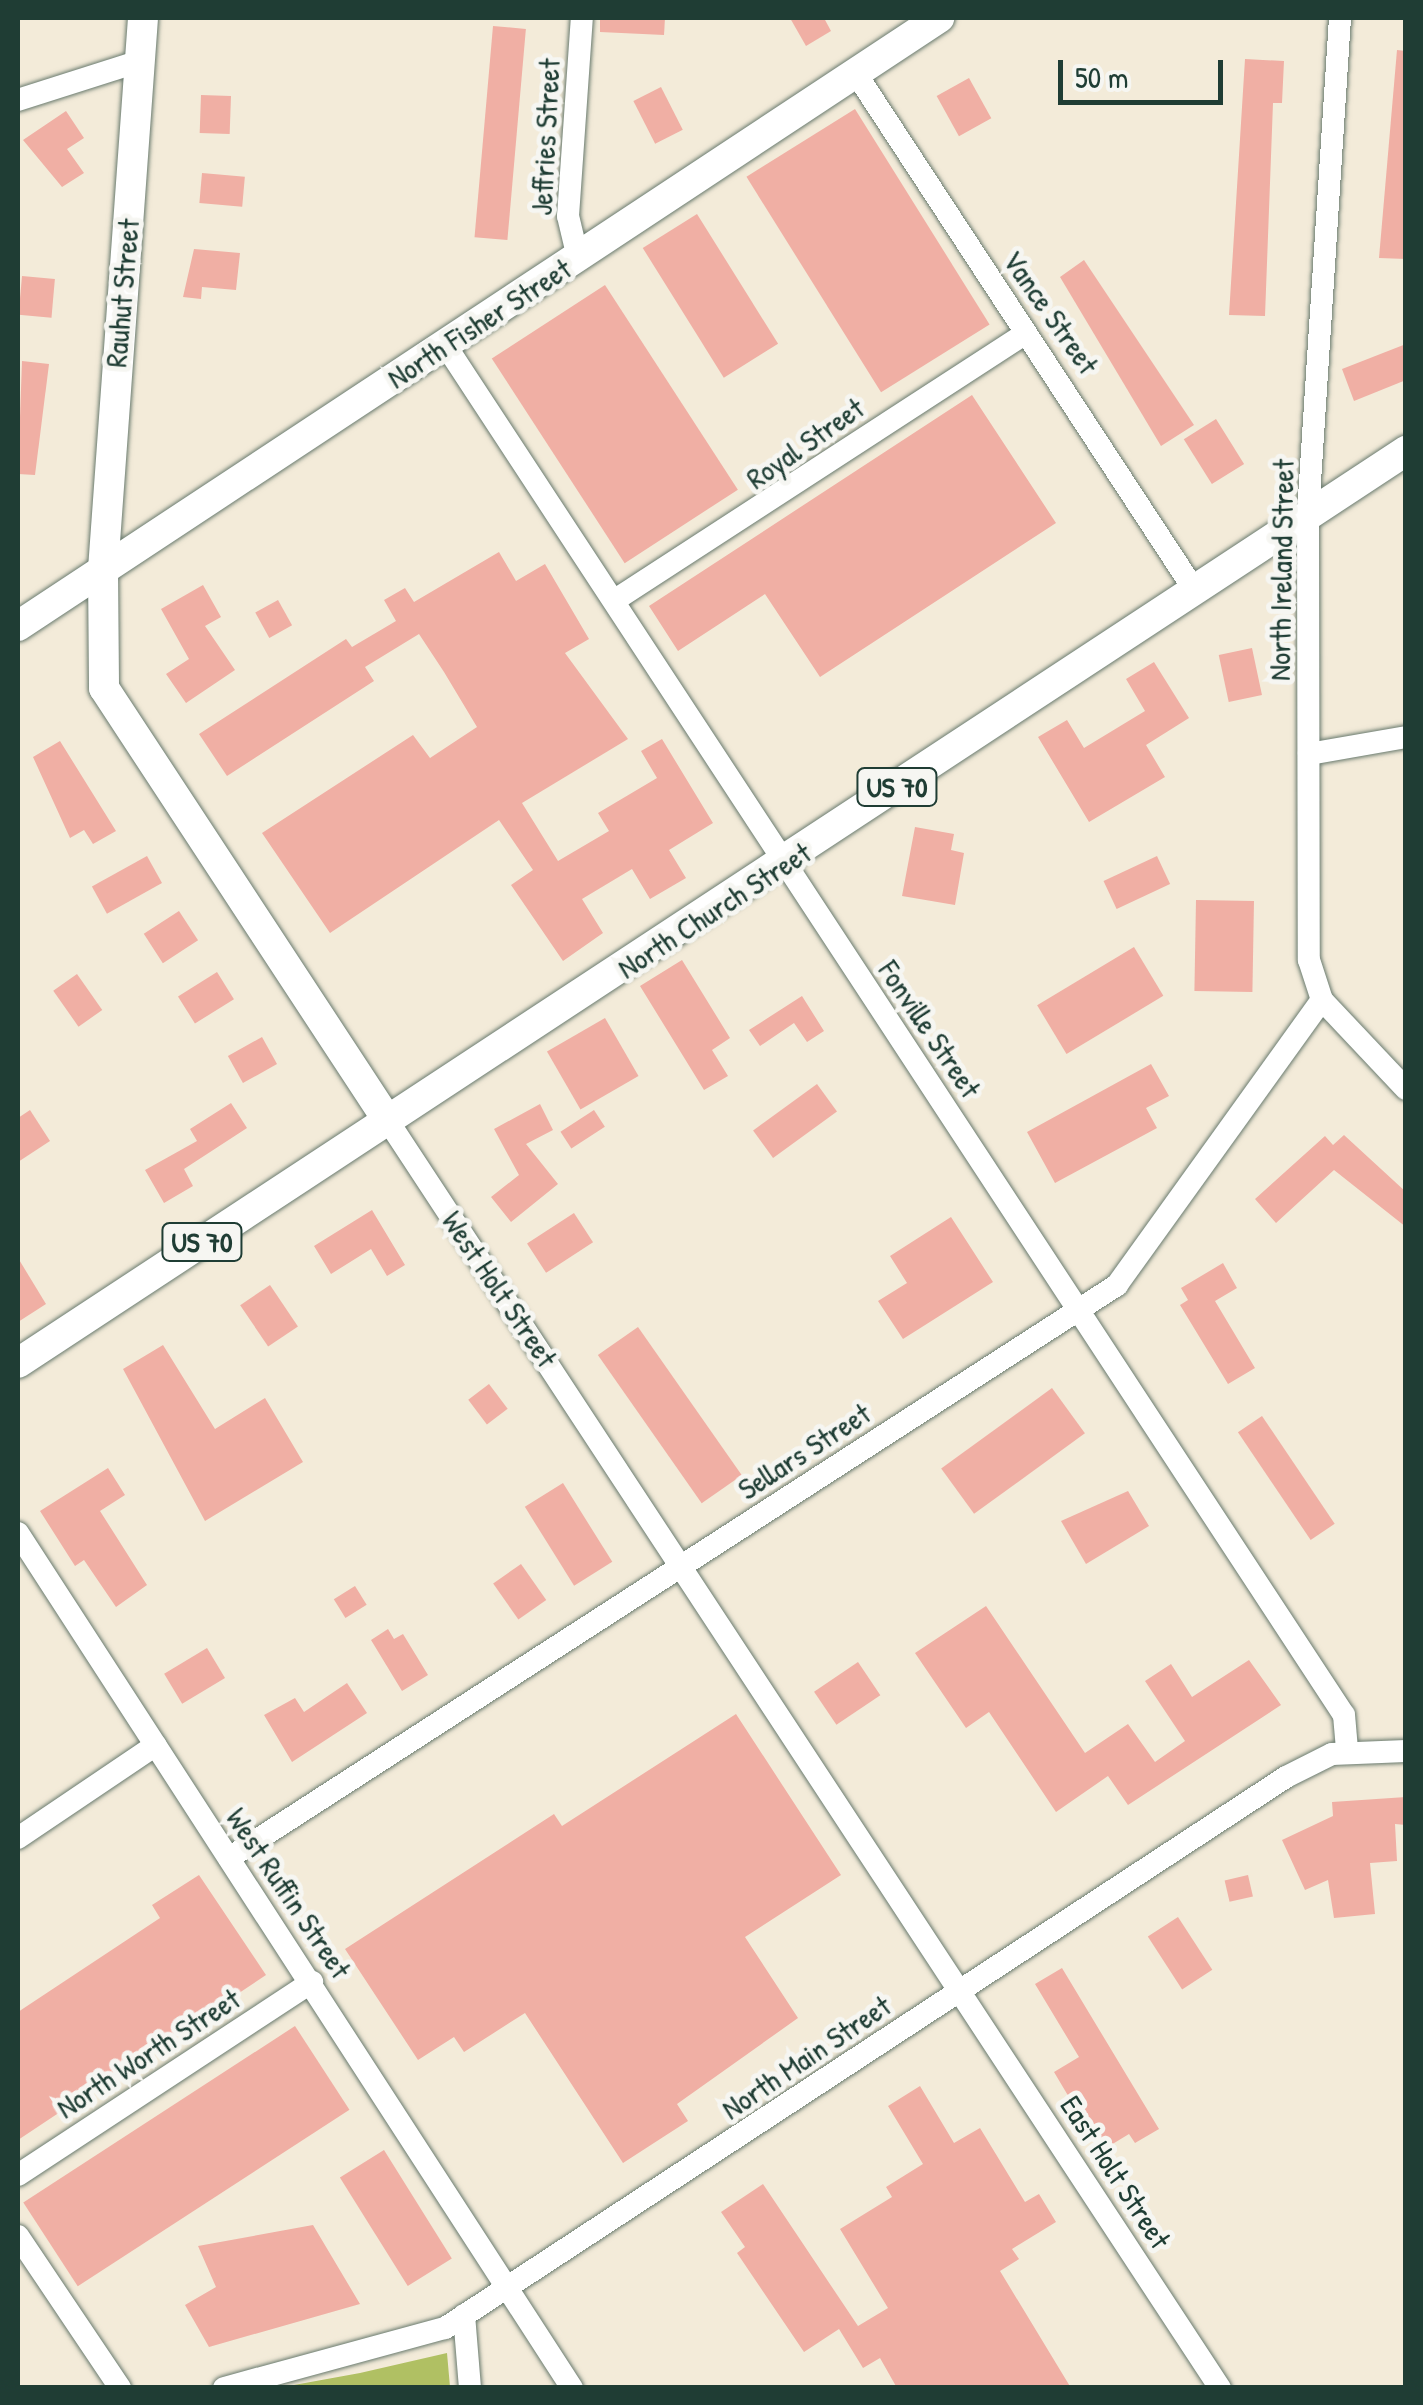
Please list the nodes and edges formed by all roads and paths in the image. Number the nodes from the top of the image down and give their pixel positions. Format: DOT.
graph roads {
  1 [pos="143,18"];
  2 [pos="582,18"];
  3 [pos="939,18"];
  4 [pos="1340,18"];
  5 [pos="140,61"];
  6 [pos="855,72"];
  7 [pos="18,100"];
  8 [pos="578,258"];
  9 [pos="1026,333"];
  10 [pos="446,346"];
  11 [pos="1406,451"];
  12 [pos="1308,516"];
  13 [pos="103,569"];
  14 [pos="1192,588"];
  15 [pos="616,600"];
  16 [pos="18,626"];
  17 [pos="1406,737"];
  18 [pos="1309,754"];
  19 [pos="786,864"];
  20 [pos="1322,1000"];
  21 [pos="1406,1089"];
  22 [pos="388,1122"];
  23 [pos="1076,1304"];
  24 [pos="18,1362"];
  25 [pos="18,1534"];
  26 [pos="684,1563"];
  27 [pos="156,1746"];
  28 [pos="1406,1750"];
  29 [pos="1347,1751"];
  30 [pos="18,1838"];
  31 [pos="229,1858"];
  32 [pos="312,1982"];
  33 [pos="961,1989"];
  34 [pos="18,2175"];
  35 [pos="18,2236"];
  36 [pos="507,2288"];
  37 [pos="464,2315"];
  38 [pos="120,2388"];
  39 [pos="224,2388"];
  40 [pos="470,2388"];
  41 [pos="572,2388"];
  42 [pos="1220,2388"];
  1 -- 5 [label="main road, Rauhut Street"];
  2 -- 8 [label="street, Jeffries Street"];
  3 -- 6 [label="main road, North Fisher Street"];
  4 -- 12 [label="street, North Ireland Street"];
  5 -- 7 [label="street"];
  5 -- 13 [label="main road, Rauhut Street"];
  6 -- 8 [label="main road, North Fisher Street"];
  6 -- 9 [label="street, Vance Street"];
  8 -- 10 [label="main road, North Fisher Street"];
  9 -- 14 [label="street, Vance Street"];
  9 -- 15 [label="street, Royal Street"];
  10 -- 13 [label="main road, North Fisher Street"];
  10 -- 15 [label="street, Fonville Street"];
  11 -- 12 [label="main road, North Church Street / US 70"];
  12 -- 14 [label="main road, North Church Street / US 70"];
  12 -- 18 [label="street, North Ireland Street"];
  13 -- 16 [label="main road, North Fisher Street"];
  13 -- 22 [label="main road, West Holt Street"];
  14 -- 19 [label="main road, North Church Street / US 70"];
  15 -- 19 [label="street, Fonville Street"];
  17 -- 18 [label="street"];
  18 -- 20 [label="street, North Ireland Street"];
  19 -- 22 [label="main road, North Church Street / US 70"];
  19 -- 23 [label="street, Fonville Street"];
  20 -- 21 [label="street, North Ireland Street"];
  20 -- 23 [label="street, Sellars Street"];
  22 -- 24 [label="main road, North Church Street / US 70"];
  22 -- 26 [label="street, West Holt Street"];
  23 -- 26 [label="street, Sellars Street"];
  23 -- 29 [label="street, Fonville Street"];
  25 -- 27 [label="street, West Ruffin Street"];
  26 -- 31 [label="street, Sellars Street"];
  26 -- 33 [label="street, West Holt Street"];
  27 -- 30 [label="street"];
  27 -- 31 [label="street, West Ruffin Street"];
  28 -- 29 [label="street, North Main Street"];
  29 -- 33 [label="street, North Main Street"];
  31 -- 32 [label="street, West Ruffin Street"];
  32 -- 34 [label="street, North Worth Street"];
  32 -- 36 [label="street, West Ruffin Street"];
  33 -- 36 [label="street, North Main Street"];
  33 -- 42 [label="street, East Holt Street"];
  35 -- 38 [label="street"];
  36 -- 37 [label="street, North Main Street"];
  36 -- 41 [label="street, West Ruffin Street"];
  37 -- 39 [label="street, North Main Street"];
  37 -- 40 [label="street"];
}
